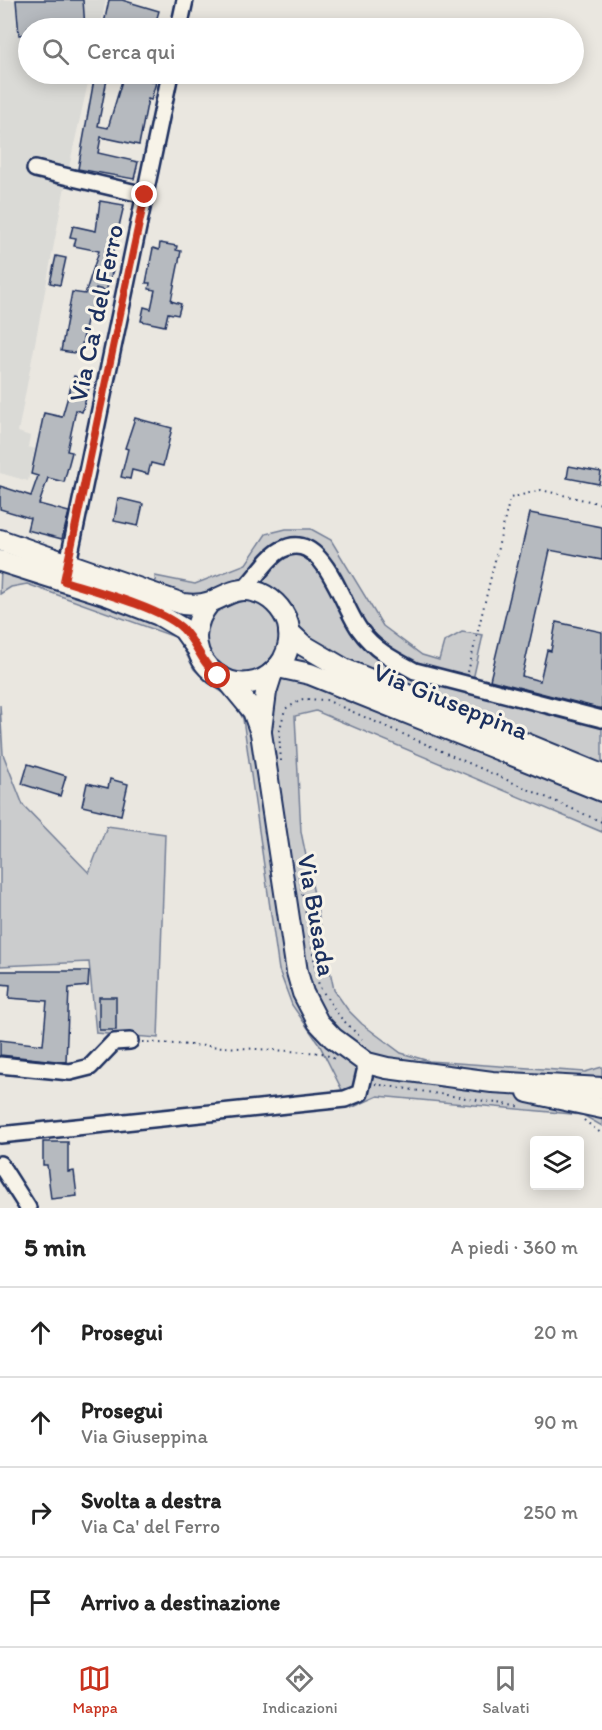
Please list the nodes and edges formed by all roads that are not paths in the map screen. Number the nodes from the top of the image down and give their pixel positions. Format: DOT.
graph roads {
  1 [pos="185,0"];
  2 [pos="181,18"];
  3 [pos="168,84"];
  4 [pos="35,169"];
  5 [pos="145,195"];
  6 [pos="1,544"];
  7 [pos="0,561"];
  8 [pos="266,565"];
  9 [pos="66,572"];
  10 [pos="243,590"];
  11 [pos="272,600"];
  12 [pos="210,602"];
  13 [pos="289,632"];
  14 [pos="196,647"];
  15 [pos="275,670"];
  16 [pos="229,682"];
  17 [pos="602,719"];
  18 [pos="261,733"];
  19 [pos="602,775"];
  20 [pos="602,791"];
  21 [pos="130,1041"];
  22 [pos="0,1065"];
  23 [pos="365,1072"];
  24 [pos="492,1082"];
  25 [pos="601,1087"];
  26 [pos="589,1111"];
  27 [pos="602,1115"];
  28 [pos="0,1135"];
  29 [pos="0,1164"];
  30 [pos="28,1208"];
  1 -- 2 [label="street"];
  3 -- 5 [label="street, Via Ca' del Ferro"];
  4 -- 5 [label="street"];
  5 -- 9 [label="street, Via Ca' del Ferro"];
  6 -- 9 [label="main road"];
  7 -- 9 [label="main road"];
  8 -- 10 [label="street, Via Giuseppina"];
  8 -- 11 [label="street"];
  8 -- 17 [label="street, Via Giuseppina"];
  9 -- 12 [label="main road"];
  9 -- 14 [label="main road"];
  10 -- 11 [label="main road"];
  10 -- 12 [label="main road"];
  11 -- 13 [label="main road"];
  12 -- 14 [label="main road"];
  13 -- 15 [label="main road"];
  13 -- 19 [label="main road, Via Giuseppina"];
  14 -- 16 [label="main road"];
  15 -- 16 [label="main road"];
  15 -- 18 [label="main road, Via Busada"];
  15 -- 20 [label="main road, Via Giuseppina"];
  16 -- 18 [label="main road, Via Busada"];
  18 -- 23 [label="main road, Via Busada"];
  21 -- 22 [label="street"];
  23 -- 24 [label="main road, Via Busada"];
  23 -- 28 [label="street"];
  24 -- 25 [label="main road, Via Busada"];
  24 -- 26 [label="main road, Via Busada"];
  26 -- 27 [label="main road, Via Busada"];
  29 -- 30 [label="street"];
}
